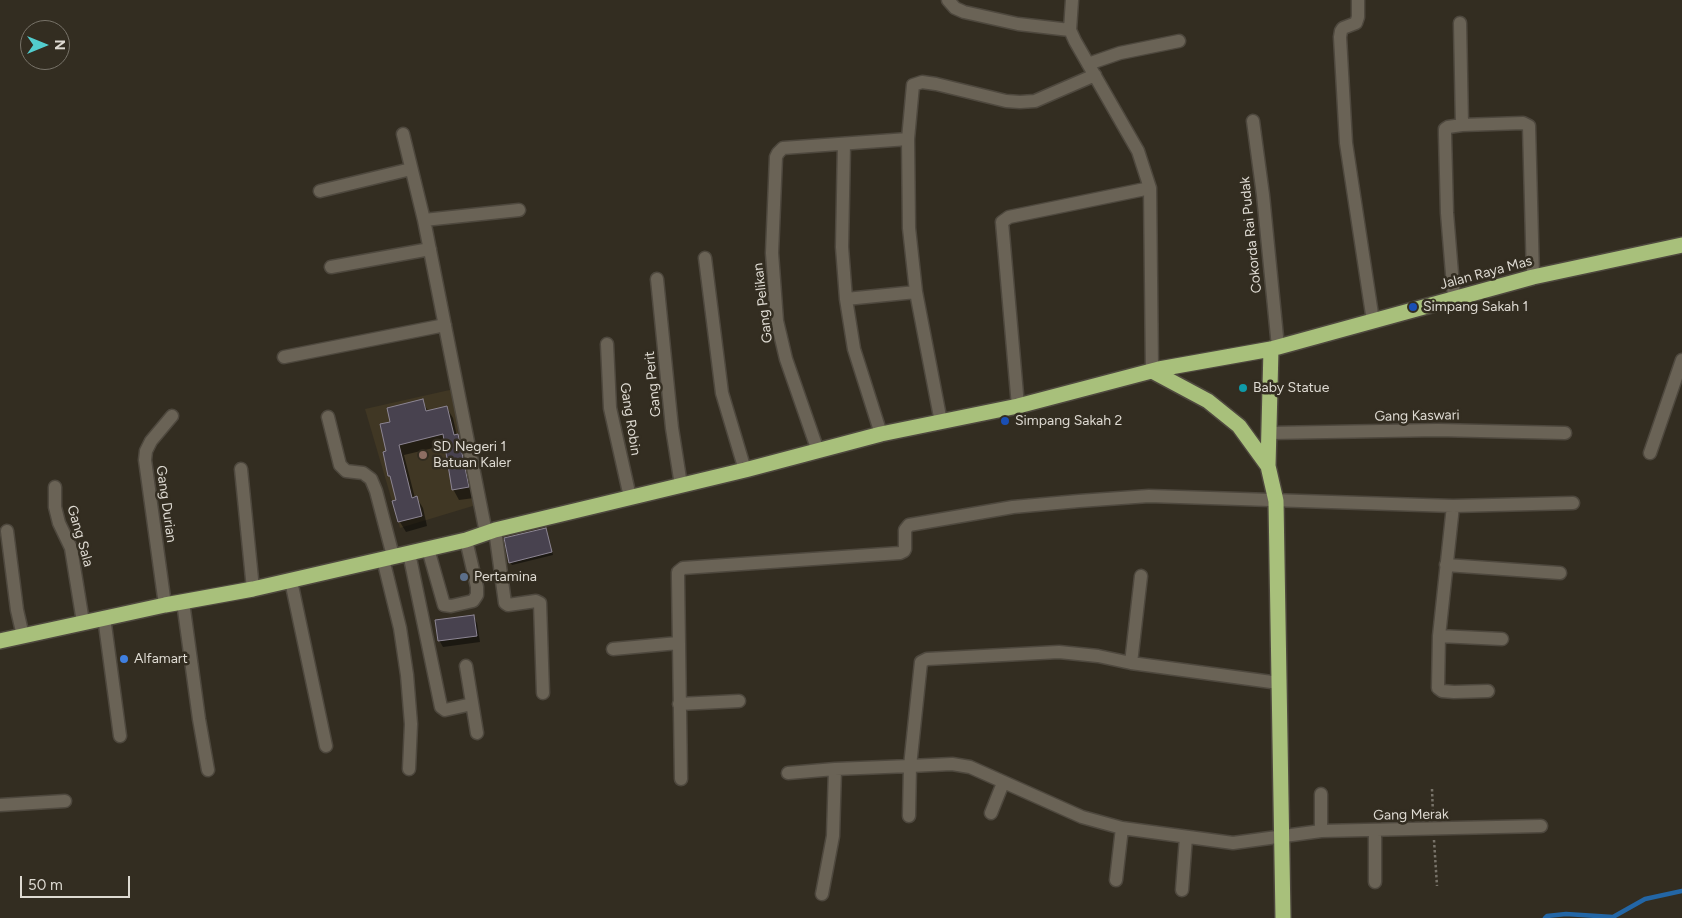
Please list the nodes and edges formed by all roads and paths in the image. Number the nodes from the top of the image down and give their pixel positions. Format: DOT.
graph roads {
  1 [pos="948,0"];
  2 [pos="1072,0"];
  3 [pos="1358,0"];
  4 [pos="1460,23"];
  5 [pos="1073,35"];
  6 [pos="1179,41"];
  7 [pos="1088,64"];
  8 [pos="1253,121"];
  9 [pos="1462,125"];
  10 [pos="403,134"];
  11 [pos="908,139"];
  12 [pos="844,144"];
  13 [pos="411,169"];
  14 [pos="1150,188"];
  15 [pos="320,191"];
  16 [pos="519,210"];
  17 [pos="424,220"];
  18 [pos="1682,245"];
  19 [pos="430,248"];
  20 [pos="705,258"];
  21 [pos="331,267"];
  22 [pos="1533,277"];
  23 [pos="657,279"];
  24 [pos="916,292"];
  25 [pos="846,298"];
  26 [pos="1454,298"];
  27 [pos="1373,321"];
  28 [pos="445,325"];
  29 [pos="607,344"];
  30 [pos="1274,348"];
  31 [pos="284,356"];
  32 [pos="1682,360"];
  33 [pos="1152,371"];
  34 [pos="1018,406"];
  35 [pos="172,416"];
  36 [pos="328,417"];
  37 [pos="941,422"];
  38 [pos="1270,433"];
  39 [pos="1565,433"];
  40 [pos="881,434"];
  41 [pos="818,451"];
  42 [pos="1650,453"];
  43 [pos="1268,466"];
  44 [pos="240,469"];
  45 [pos="745,470"];
  46 [pos="682,485"];
  47 [pos="55,488"];
  48 [pos="630,497"];
  49 [pos="1276,501"];
  50 [pos="1573,503"];
  51 [pos="1452,506"];
  52 [pos="7,531"];
  53 [pos="491,532"];
  54 [pos="466,540"];
  55 [pos="428,549"];
  56 [pos="409,553"];
  57 [pos="388,558"];
  58 [pos="1446,564"];
  59 [pos="1560,573"];
  60 [pos="1141,576"];
  61 [pos="291,581"];
  62 [pos="253,589"];
  63 [pos="183,602"];
  64 [pos="164,605"];
  65 [pos="104,617"];
  66 [pos="83,622"];
  67 [pos="23,636"];
  68 [pos="1439,636"];
  69 [pos="1502,639"];
  70 [pos="0,641"];
  71 [pos="678,643"];
  72 [pos="613,649"];
  73 [pos="1131,663"];
  74 [pos="466,666"];
  75 [pos="1280,683"];
  76 [pos="1488,691"];
  77 [pos="543,693"];
  78 [pos="739,700"];
  79 [pos="472,704"];
  80 [pos="679,704"];
  81 [pos="477,733"];
  82 [pos="120,736"];
  83 [pos="326,746"];
  84 [pos="910,766"];
  85 [pos="409,769"];
  86 [pos="835,769"];
  87 [pos="208,770"];
  88 [pos="788,774"];
  89 [pos="680,779"];
  90 [pos="1003,783"];
  91 [pos="1321,794"];
  92 [pos="64,801"];
  93 [pos="0,805"];
  94 [pos="991,813"];
  95 [pos="909,816"];
  96 [pos="1541,826"];
  97 [pos="1122,828"];
  98 [pos="1375,831"];
  99 [pos="1320,832"];
  100 [pos="1282,836"];
  101 [pos="1186,837"];
  102 [pos="1116,880"];
  103 [pos="1375,882"];
  104 [pos="1182,890"];
  105 [pos="822,894"];
  106 [pos="1283,918"];
  1 -- 5 [label="street"];
  2 -- 5 [label="street"];
  3 -- 27 [label="street"];
  4 -- 9 [label="street"];
  5 -- 7 [label="street"];
  6 -- 7 [label="street"];
  7 -- 11 [label="street"];
  7 -- 14 [label="street"];
  8 -- 30 [label="street, Cokorda Rai Pudak"];
  9 -- 22 [label="street"];
  9 -- 26 [label="street"];
  10 -- 13 [label="street"];
  11 -- 12 [label="street"];
  11 -- 24 [label="street"];
  12 -- 25 [label="street"];
  12 -- 41 [label="street, Gang Pelikan"];
  13 -- 15 [label="street"];
  13 -- 17 [label="street"];
  14 -- 33 [label="street"];
  14 -- 34 [label="street"];
  16 -- 17 [label="street"];
  17 -- 19 [label="street"];
  18 -- 22 [label="highway, Jalan Raya Mas"];
  19 -- 21 [label="street"];
  19 -- 28 [label="street"];
  20 -- 45 [label="street"];
  22 -- 26 [label="highway, Jalan Raya Mas"];
  23 -- 46 [label="street, Gang Perit"];
  24 -- 25 [label="street"];
  24 -- 37 [label="street"];
  25 -- 40 [label="street"];
  26 -- 27 [label="highway, Jalan Raya Mas"];
  27 -- 30 [label="highway, Jalan Raya Mas"];
  28 -- 31 [label="street"];
  28 -- 53 [label="street"];
  29 -- 48 [label="street, Gang Robin"];
  30 -- 33 [label="highway, Jalan Raya Mas"];
  30 -- 38 [label="highway"];
  32 -- 42 [label="street"];
  33 -- 34 [label="highway, Jalan Raya Mas"];
  33 -- 43 [label="highway"];
  34 -- 37 [label="highway, Jalan Raya Mas"];
  35 -- 64 [label="street, Gang Durian"];
  36 -- 57 [label="street"];
  37 -- 40 [label="highway, Jalan Raya Mas"];
  38 -- 39 [label="street, Gang Kaswari"];
  38 -- 43 [label="highway"];
  40 -- 41 [label="highway, Jalan Raya Mas"];
  41 -- 45 [label="highway, Jalan Raya Mas"];
  43 -- 49 [label="highway"];
  44 -- 62 [label="street"];
  45 -- 46 [label="highway, Jalan Raya Mas"];
  46 -- 48 [label="highway, Jalan Raya Mas"];
  47 -- 66 [label="street, Gang Sala"];
  48 -- 53 [label="highway, Jalan Raya Mas"];
  49 -- 51 [label="street"];
  49 -- 71 [label="street"];
  49 -- 75 [label="highway"];
  50 -- 51 [label="street"];
  51 -- 58 [label="street"];
  52 -- 67 [label="street"];
  53 -- 54 [label="highway, Jalan Raya Mas"];
  53 -- 77 [label="street"];
  54 -- 55 [label="highway, Jalan Raya Mas"];
  54 -- 55 [label="street"];
  55 -- 56 [label="highway, Jalan Raya Mas"];
  56 -- 57 [label="highway, Jalan Raya Mas"];
  56 -- 79 [label="street"];
  57 -- 61 [label="highway, Jalan Raya Mas"];
  57 -- 85 [label="street"];
  58 -- 59 [label="street"];
  58 -- 68 [label="street"];
  60 -- 73 [label="street"];
  61 -- 62 [label="highway, Jalan Raya Mas"];
  61 -- 83 [label="street"];
  62 -- 63 [label="highway, Jalan Raya Mas"];
  63 -- 64 [label="highway, Jalan Raya Mas"];
  63 -- 87 [label="street"];
  64 -- 65 [label="highway, Jalan Raya Mas"];
  65 -- 66 [label="highway, Jalan Raya Mas"];
  65 -- 82 [label="street"];
  66 -- 67 [label="highway, Jalan Raya Mas"];
  67 -- 70 [label="highway, Jalan Raya Mas"];
  68 -- 69 [label="street"];
  68 -- 76 [label="street"];
  71 -- 72 [label="street"];
  71 -- 80 [label="street"];
  73 -- 75 [label="street"];
  73 -- 84 [label="street"];
  74 -- 79 [label="street"];
  75 -- 100 [label="highway"];
  78 -- 80 [label="street"];
  79 -- 81 [label="street"];
  80 -- 89 [label="street"];
  84 -- 86 [label="street, Gang Merak"];
  84 -- 90 [label="street, Gang Merak"];
  84 -- 95 [label="street"];
  86 -- 88 [label="street, Gang Merak"];
  86 -- 105 [label="street"];
  90 -- 94 [label="street"];
  90 -- 97 [label="street, Gang Merak"];
  91 -- 99 [label="street"];
  92 -- 93 [label="street"];
  96 -- 98 [label="street, Gang Merak"];
  97 -- 101 [label="street, Gang Merak"];
  97 -- 102 [label="street"];
  98 -- 99 [label="street, Gang Merak"];
  98 -- 103 [label="street"];
  99 -- 100 [label="street, Gang Merak"];
  100 -- 101 [label="street, Gang Merak"];
  100 -- 106 [label="highway"];
  101 -- 104 [label="street"];
}
